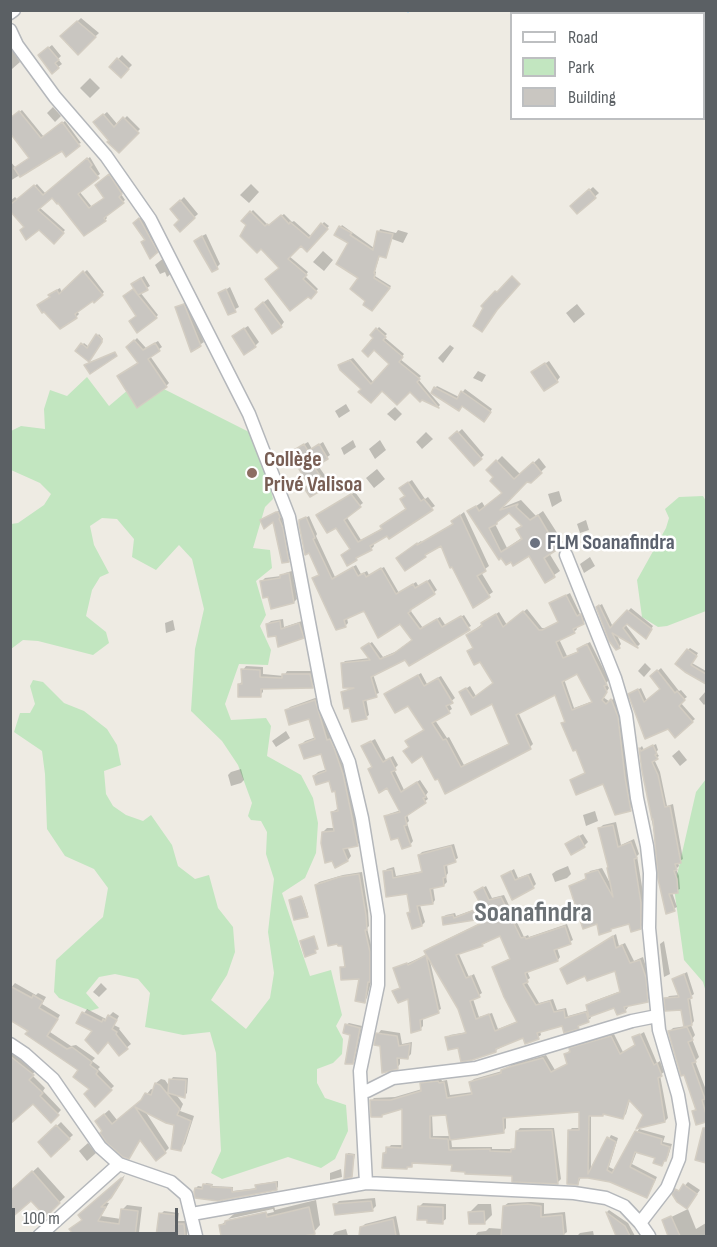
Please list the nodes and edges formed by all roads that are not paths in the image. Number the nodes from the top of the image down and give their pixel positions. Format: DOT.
graph roads {
  1 [pos="10,30"];
  2 [pos="566,555"];
  3 [pos="657,1016"];
  4 [pos="10,1044"];
  5 [pos="367,1091"];
  6 [pos="119,1164"];
  7 [pos="366,1183"];
  8 [pos="192,1214"];
  9 [pos="640,1223"];
  10 [pos="39,1236"];
  11 [pos="196,1236"];
  12 [pos="649,1236"];
  1 -- 7 [label="street"];
  2 -- 3 [label="street"];
  3 -- 5 [label="street"];
  3 -- 9 [label="street"];
  4 -- 6 [label="street"];
  6 -- 8 [label="street"];
  6 -- 10 [label="street"];
  7 -- 8 [label="street"];
  7 -- 9 [label="street"];
  8 -- 11 [label="street"];
  9 -- 12 [label="street"];
}
